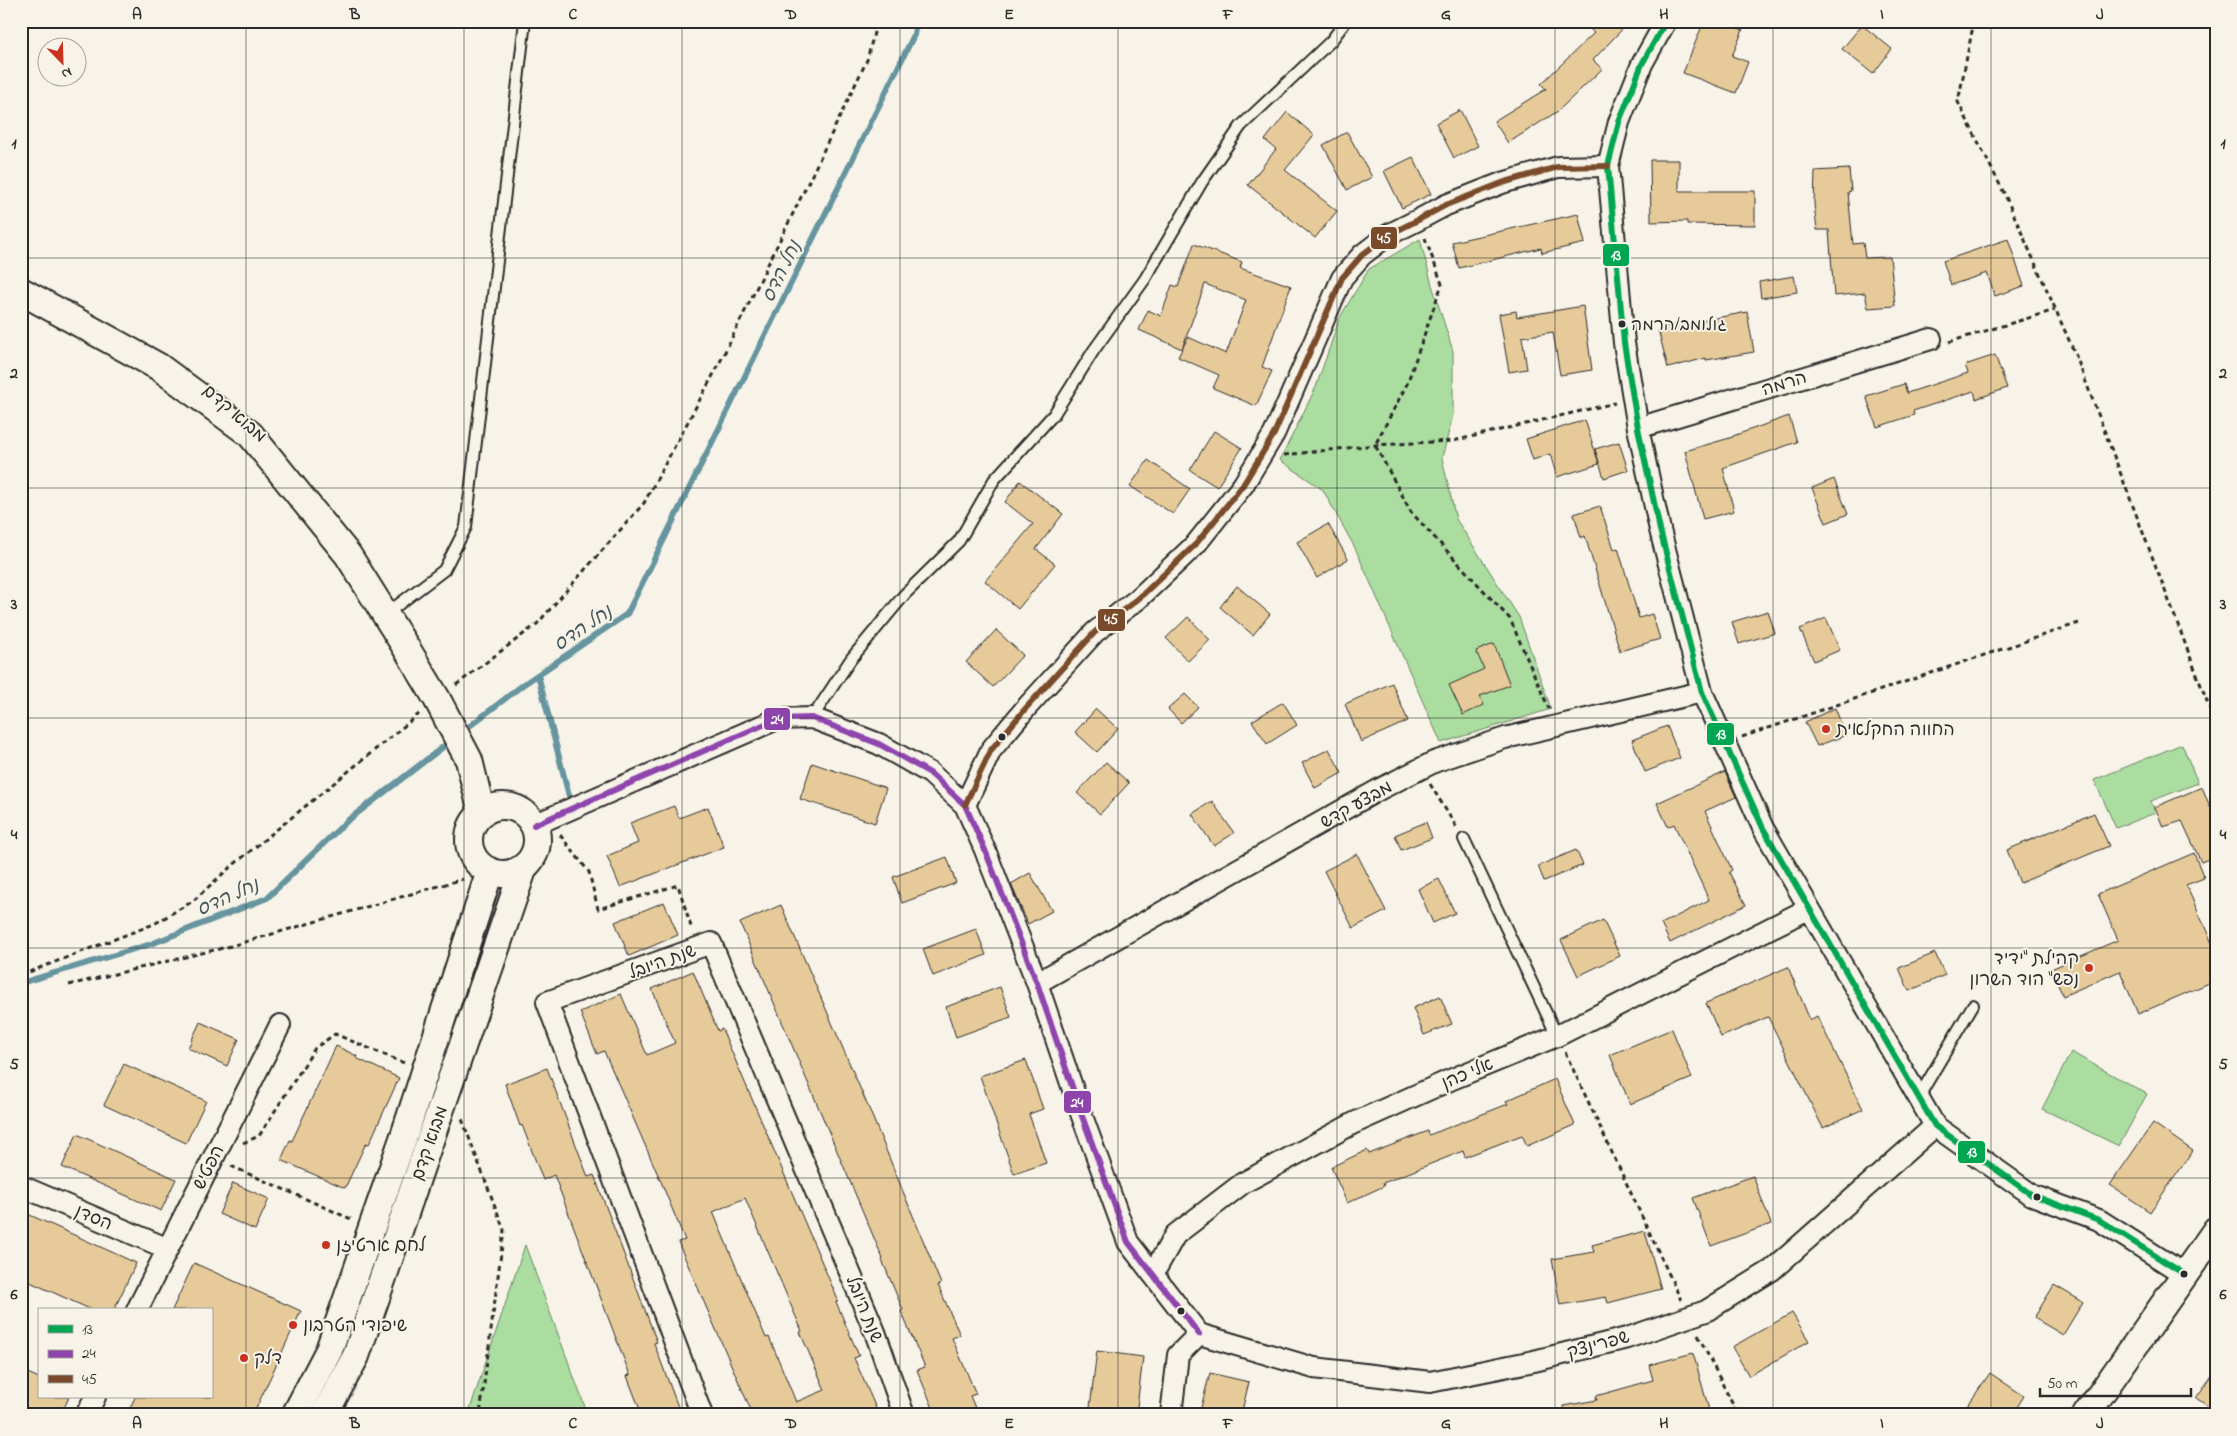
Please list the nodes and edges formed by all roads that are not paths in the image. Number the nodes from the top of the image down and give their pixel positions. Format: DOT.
graph roads {
  1 [pos="525,21"];
  2 [pos="1346,21"];
  3 [pos="1666,21"];
  4 [pos="1608,166"];
  5 [pos="21,279"];
  6 [pos="21,291"];
  7 [pos="1931,339"];
  8 [pos="1638,428"];
  9 [pos="385,614"];
  10 [pos="1702,692"];
  11 [pos="812,718"];
  12 [pos="965,805"];
  13 [pos="482,813"];
  14 [pos="541,822"];
  15 [pos="1464,839"];
  16 [pos="524,867"];
  17 [pos="490,871"];
  18 [pos="1808,909"];
  19 [pos="1037,983"];
  20 [pos="1973,1006"];
  21 [pos="280,1025"];
  22 [pos="1557,1036"];
  23 [pos="1918,1098"];
  24 [pos="1935,1126"];
  25 [pos="21,1186"];
  26 [pos="2216,1230"];
  27 [pos="166,1248"];
  28 [pos="1153,1274"];
  29 [pos="2184,1274"];
  30 [pos="138,1308"];
  31 [pos="1199,1334"];
  32 [pos="94,1398"];
  33 [pos="86,1415"];
  34 [pos="295,1415"];
  35 [pos="324,1415"];
  36 [pos="702,1415"];
  37 [pos="904,1415"];
  38 [pos="1171,1415"];
  39 [pos="2086,1415"];
  1 -- 9 [label="lane"];
  2 -- 11 [label="lane"];
  3 -- 4 [label="street"];
  4 -- 8 [label="street"];
  4 -- 12 [label="street"];
  5 -- 9 [label="street, מבוא קדם"];
  6 -- 9 [label="street, מבוא קדם"];
  7 -- 8 [label="street, הרמה"];
  8 -- 10 [label="street"];
  9 -- 13 [label="street, מבוא קדם"];
  10 -- 18 [label="street"];
  10 -- 19 [label="street, מבצע קדש"];
  11 -- 12 [label="street"];
  11 -- 14 [label="street"];
  12 -- 19 [label="street"];
  13 -- 14 [label="street"];
  13 -- 17 [label="street"];
  14 -- 16 [label="street"];
  15 -- 22 [label="lane"];
  16 -- 17 [label="street"];
  16 -- 35 [label="street, מבוא קדם"];
  17 -- 34 [label="street, מבוא קדם"];
  18 -- 22 [label="street, אלי כהן"];
  18 -- 23 [label="street"];
  19 -- 28 [label="street"];
  20 -- 23 [label="lane"];
  21 -- 27 [label="street, הפטיש"];
  22 -- 28 [label="street, אלי כהן"];
  23 -- 24 [label="street"];
  24 -- 29 [label="street"];
  24 -- 31 [label="street, שפרינצק"];
  25 -- 27 [label="street, הסדן"];
  26 -- 29 [label="street"];
  27 -- 30 [label="street, הפטיש"];
  28 -- 31 [label="street"];
  29 -- 39 [label="street"];
  31 -- 38 [label="street"];
  32 -- 33 [label="street"];
  36 -- 37 [label="street, שנת היובל"];
}
